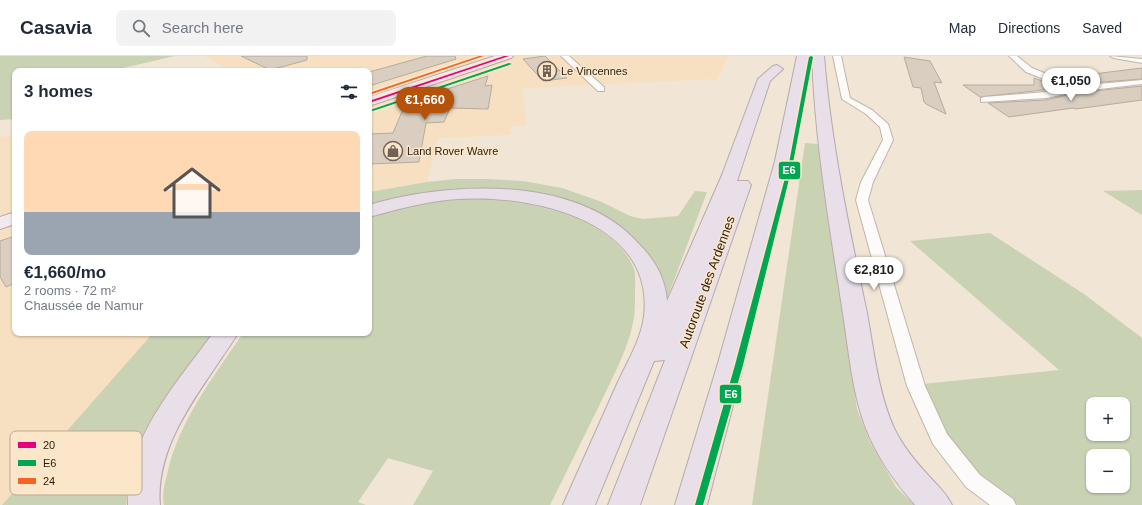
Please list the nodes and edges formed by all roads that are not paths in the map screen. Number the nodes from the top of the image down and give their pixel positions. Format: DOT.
graph roads {
  1 [pos="507,56"];
  2 [pos="565,56"];
  3 [pos="803,56"];
  4 [pos="818,56"];
  5 [pos="837,56"];
  6 [pos="1013,56"];
  7 [pos="1114,56"];
  8 [pos="1142,61"];
  9 [pos="774,63"];
  10 [pos="1142,82"];
  11 [pos="601,88"];
  12 [pos="1075,89"];
  13 [pos="984,100"];
  14 [pos="372,101"];
  15 [pos="372,210"];
  16 [pos="12,219"];
  17 [pos="0,223"];
  18 [pos="224,336"];
  19 [pos="144,505"];
  20 [pos="579,505"];
  21 [pos="594,505"];
  22 [pos="624,505"];
  23 [pos="691,505"];
  24 [pos="936,505"];
  25 [pos="1006,505"];
  1 -- 14 [label="main road"];
  2 -- 11 [label="street"];
  3 -- 23 [label="highway"];
  4 -- 24 [label="highway"];
  5 -- 25 [label="street"];
  6 -- 12 [label="street"];
  7 -- 8 [label="street"];
  9 -- 21 [label="highway"];
  9 -- 22 [label="highway, Autoroute des Ardennes"];
  10 -- 12 [label="street"];
  12 -- 13 [label="street"];
  15 -- 20 [label="highway"];
  16 -- 17 [label="main road"];
  18 -- 19 [label="highway"];
}
